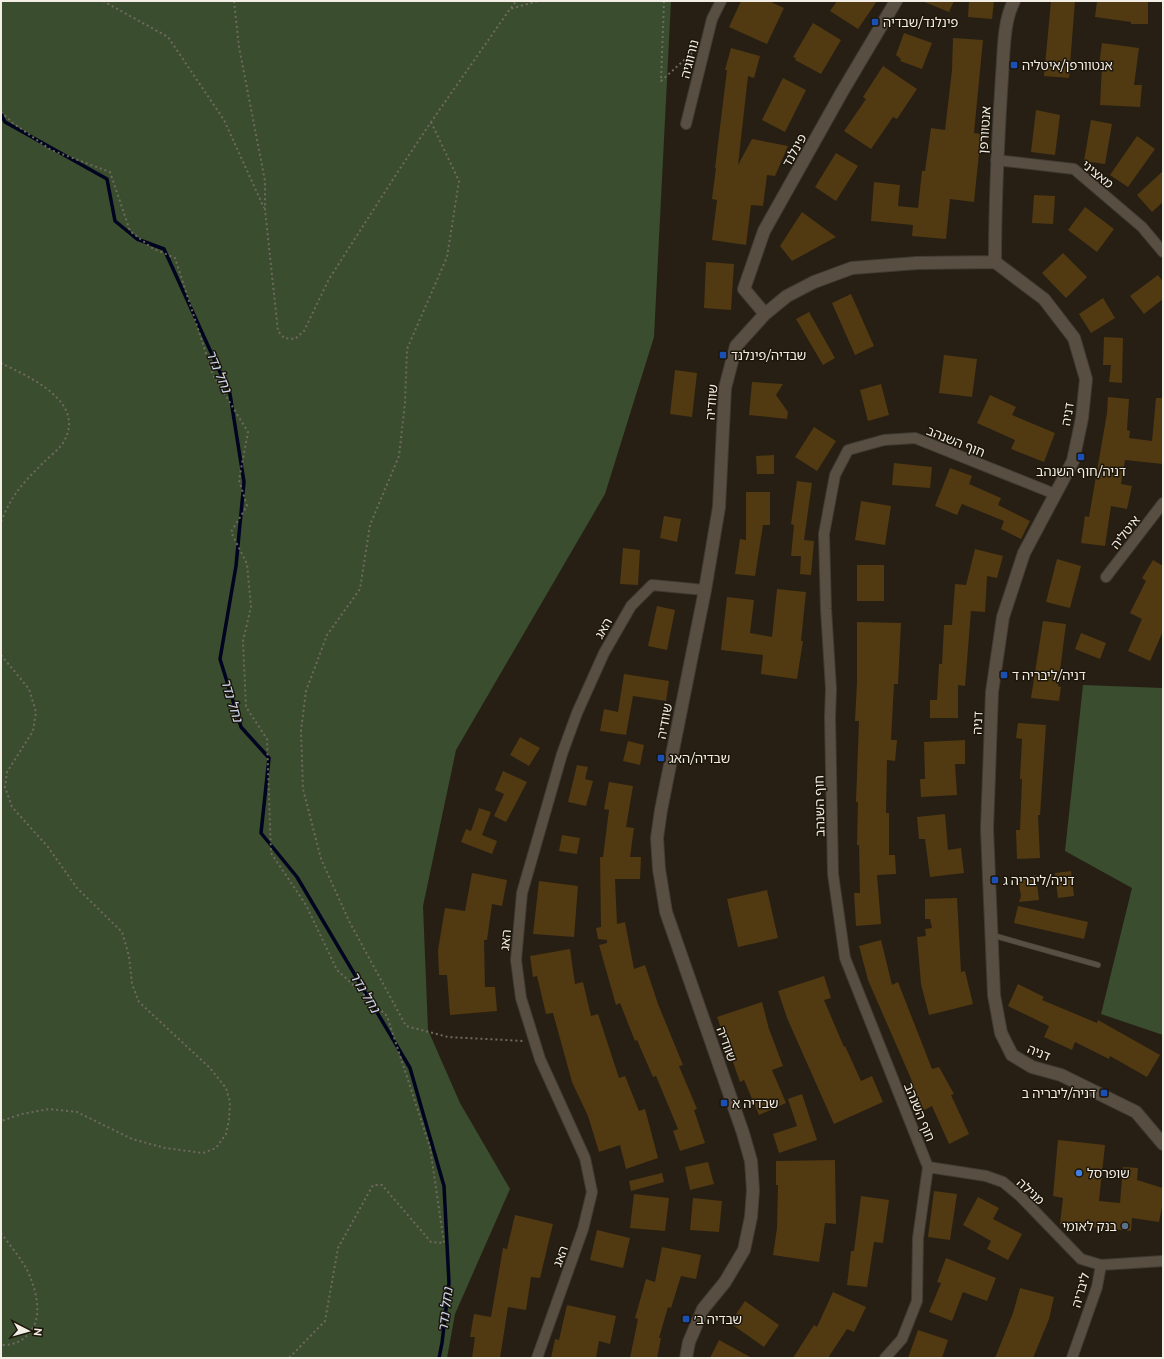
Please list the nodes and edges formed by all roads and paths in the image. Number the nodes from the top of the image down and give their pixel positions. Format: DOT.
graph roads {
  1 [pos="103,1"];
  2 [pos="234,1"];
  3 [pos="516,1"];
  4 [pos="538,1"];
  5 [pos="664,1"];
  6 [pos="721,1"];
  7 [pos="896,1"];
  8 [pos="1014,1"];
  9 [pos="510,10"];
  10 [pos="707,39"];
  11 [pos="1,112"];
  12 [pos="431,122"];
  13 [pos="686,124"];
  14 [pos="996,160"];
  15 [pos="265,210"];
  16 [pos="1163,252"];
  17 [pos="995,262"];
  18 [pos="765,314"];
  19 [pos="1,362"];
  20 [pos="1055,494"];
  21 [pos="1163,503"];
  22 [pos="1,522"];
  23 [pos="1106,577"];
  24 [pos="705,590"];
  25 [pos="1,655"];
  26 [pos="991,934"];
  27 [pos="1098,965"];
  28 [pos="535,1041"];
  29 [pos="1,1121"];
  30 [pos="1163,1144"];
  31 [pos="928,1167"];
  32 [pos="1,1233"];
  33 [pos="1163,1261"];
  34 [pos="1101,1265"];
  35 [pos="1,1345"];
  36 [pos="289,1358"];
  37 [pos="537,1358"];
  38 [pos="686,1358"];
  39 [pos="885,1358"];
  40 [pos="1072,1358"];
  1 -- 15 [label="path"];
  2 -- 15 [label="path"];
  3 -- 9 [label="path"];
  4 -- 9 [label="path"];
  5 -- 10 [label="path"];
  6 -- 10 [label="street, נורווגיה"];
  7 -- 18 [label="street, פינלנד"];
  8 -- 14 [label="street, אנטוורפן"];
  9 -- 12 [label="path"];
  10 -- 13 [label="street, נורווגיה"];
  11 -- 36 [label="path"];
  12 -- 15 [label="path"];
  12 -- 28 [label="path"];
  14 -- 16 [label="street, מאציני"];
  14 -- 17 [label="street, אנטוורפן"];
  17 -- 18 [label="street, שוודיה"];
  17 -- 20 [label="street, דניה"];
  18 -- 24 [label="street, שוודיה"];
  19 -- 22 [label="path"];
  20 -- 26 [label="street, דניה"];
  20 -- 31 [label="street, חוף השנהב"];
  21 -- 23 [label="street, איטליה"];
  24 -- 28 [label="street, האג"];
  24 -- 38 [label="street, שוודיה"];
  25 -- 29 [label="path"];
  26 -- 27 [label="lane"];
  26 -- 30 [label="street, דניה"];
  28 -- 37 [label="street, האג"];
  31 -- 34 [label="street, מנילה"];
  31 -- 39 [label="street, חוף השנהב"];
  32 -- 35 [label="path"];
  33 -- 34 [label="street, ליבריה"];
  34 -- 40 [label="street, ליבריה"];
}
